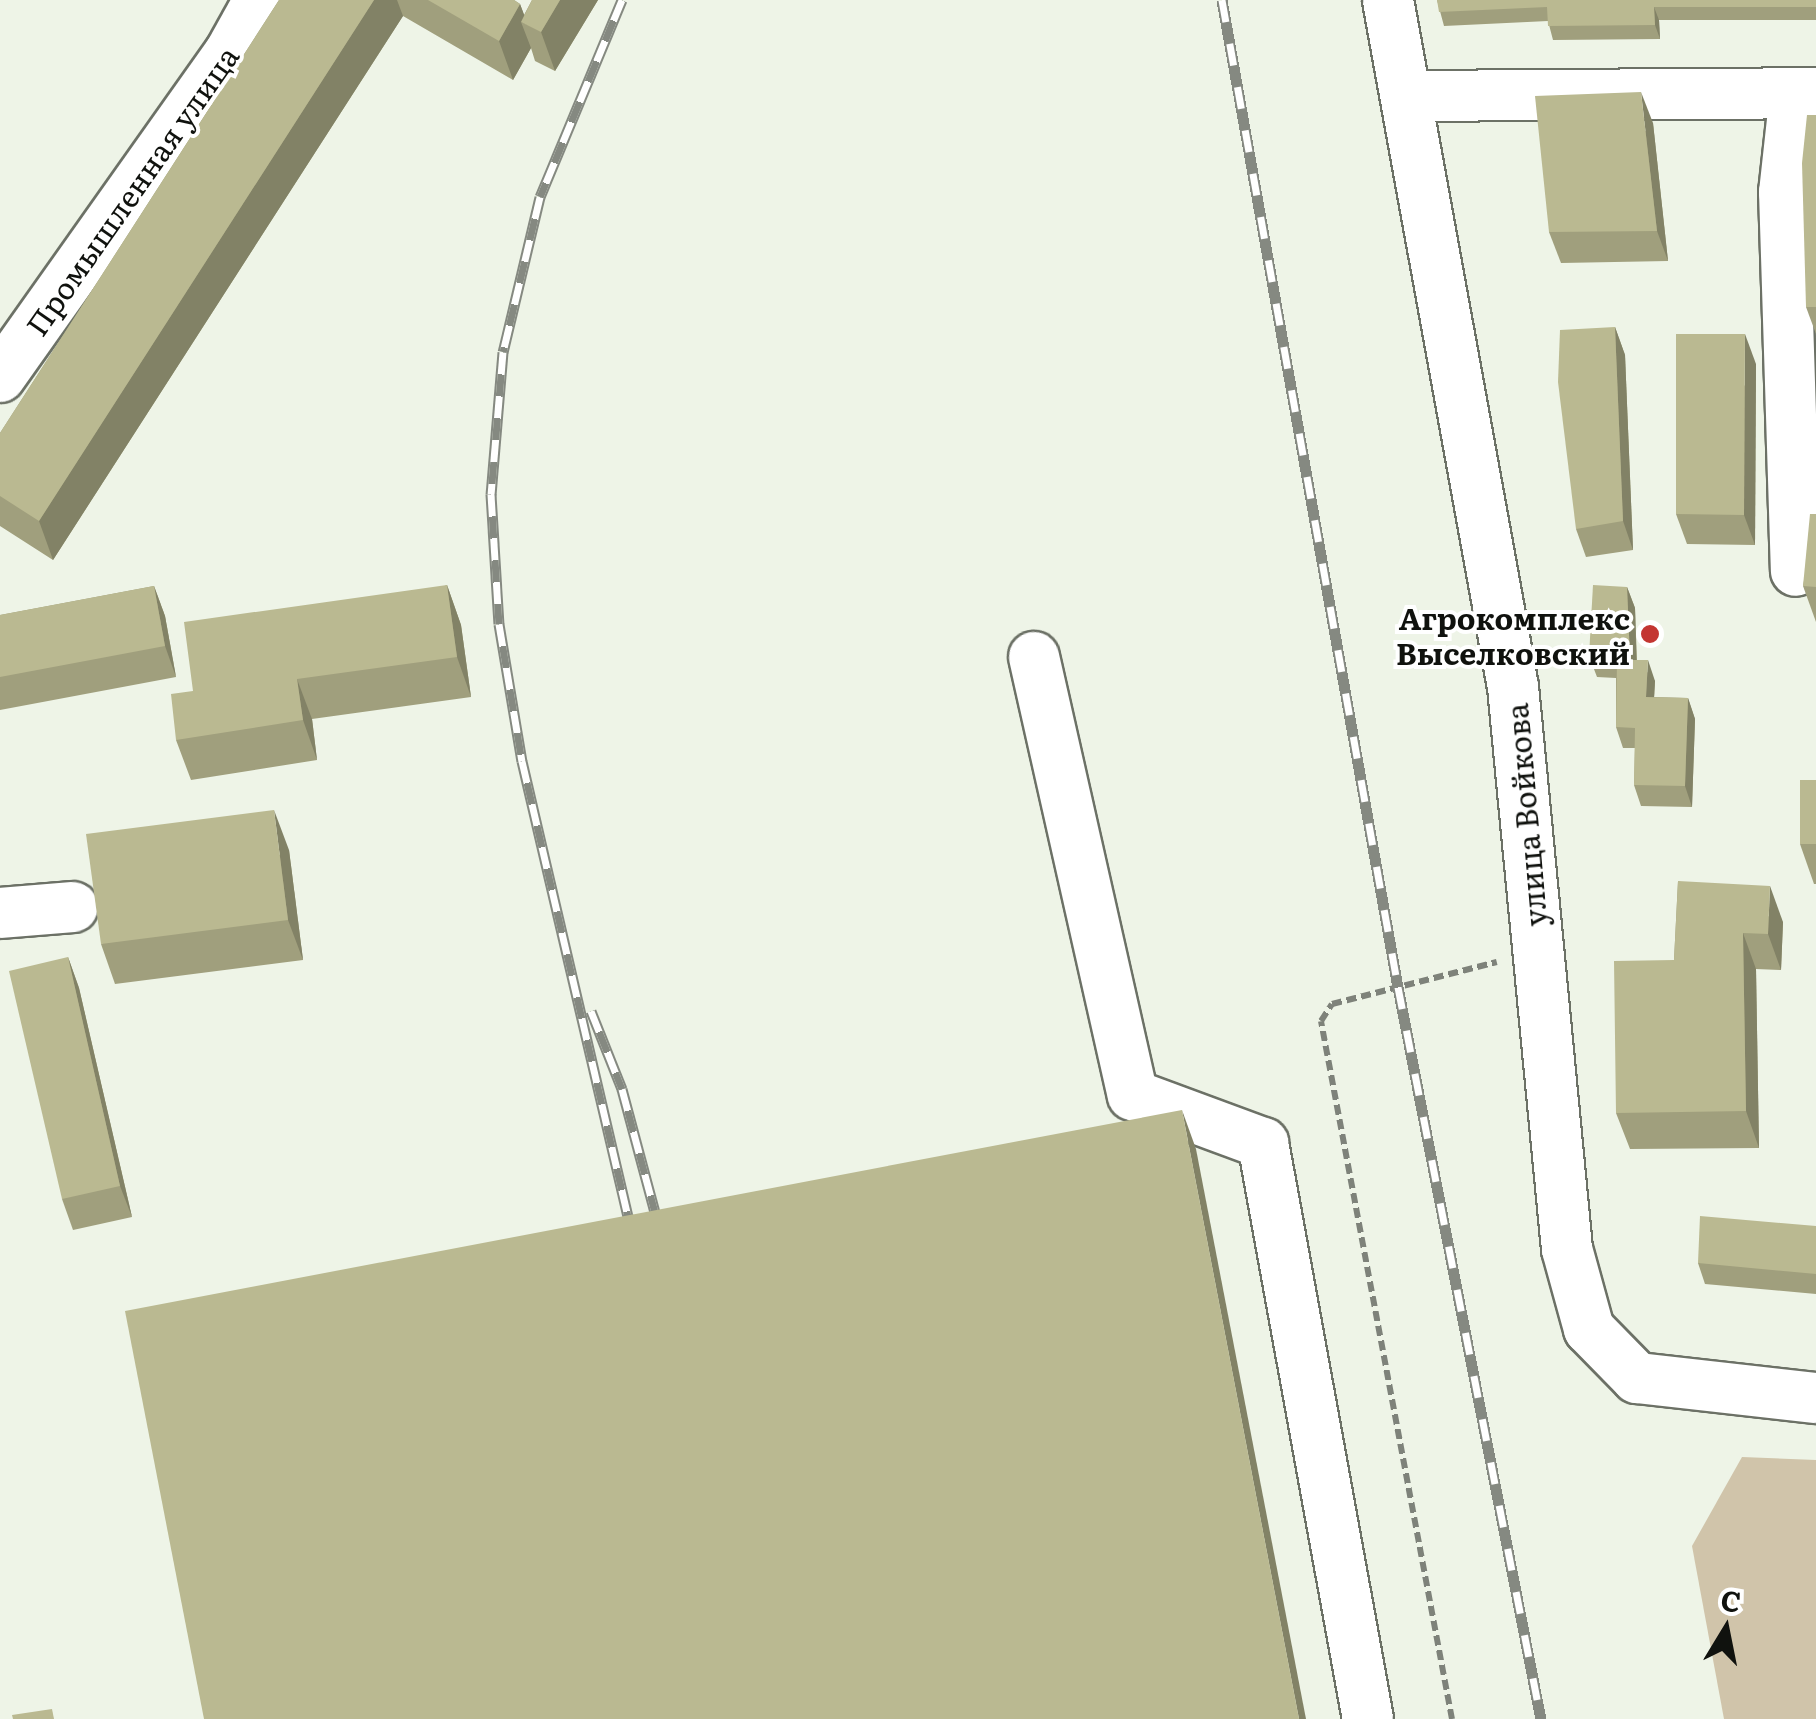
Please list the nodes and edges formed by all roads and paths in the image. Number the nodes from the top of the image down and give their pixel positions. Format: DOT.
graph roads {
  1 [pos="258,0"];
  2 [pos="1388,0"];
  3 [pos="1806,93"];
  4 [pos="1407,96"];
  5 [pos="0,377"];
  6 [pos="1802,541"];
  7 [pos="1034,657"];
  8 [pos="73,906"];
  9 [pos="0,912"];
  10 [pos="1506,959"];
  11 [pos="1816,1398"];
  12 [pos="1368,1719"];
  13 [pos="1452,1719"];
  1 -- 5 [label="street, Промышленная улица"];
  2 -- 4 [label="street, улица Войкова"];
  3 -- 4 [label="street"];
  3 -- 6 [label="street"];
  4 -- 11 [label="street, улица Войкова"];
  7 -- 12 [label="street"];
  8 -- 9 [label="street"];
  10 -- 13 [label="path"];
}
